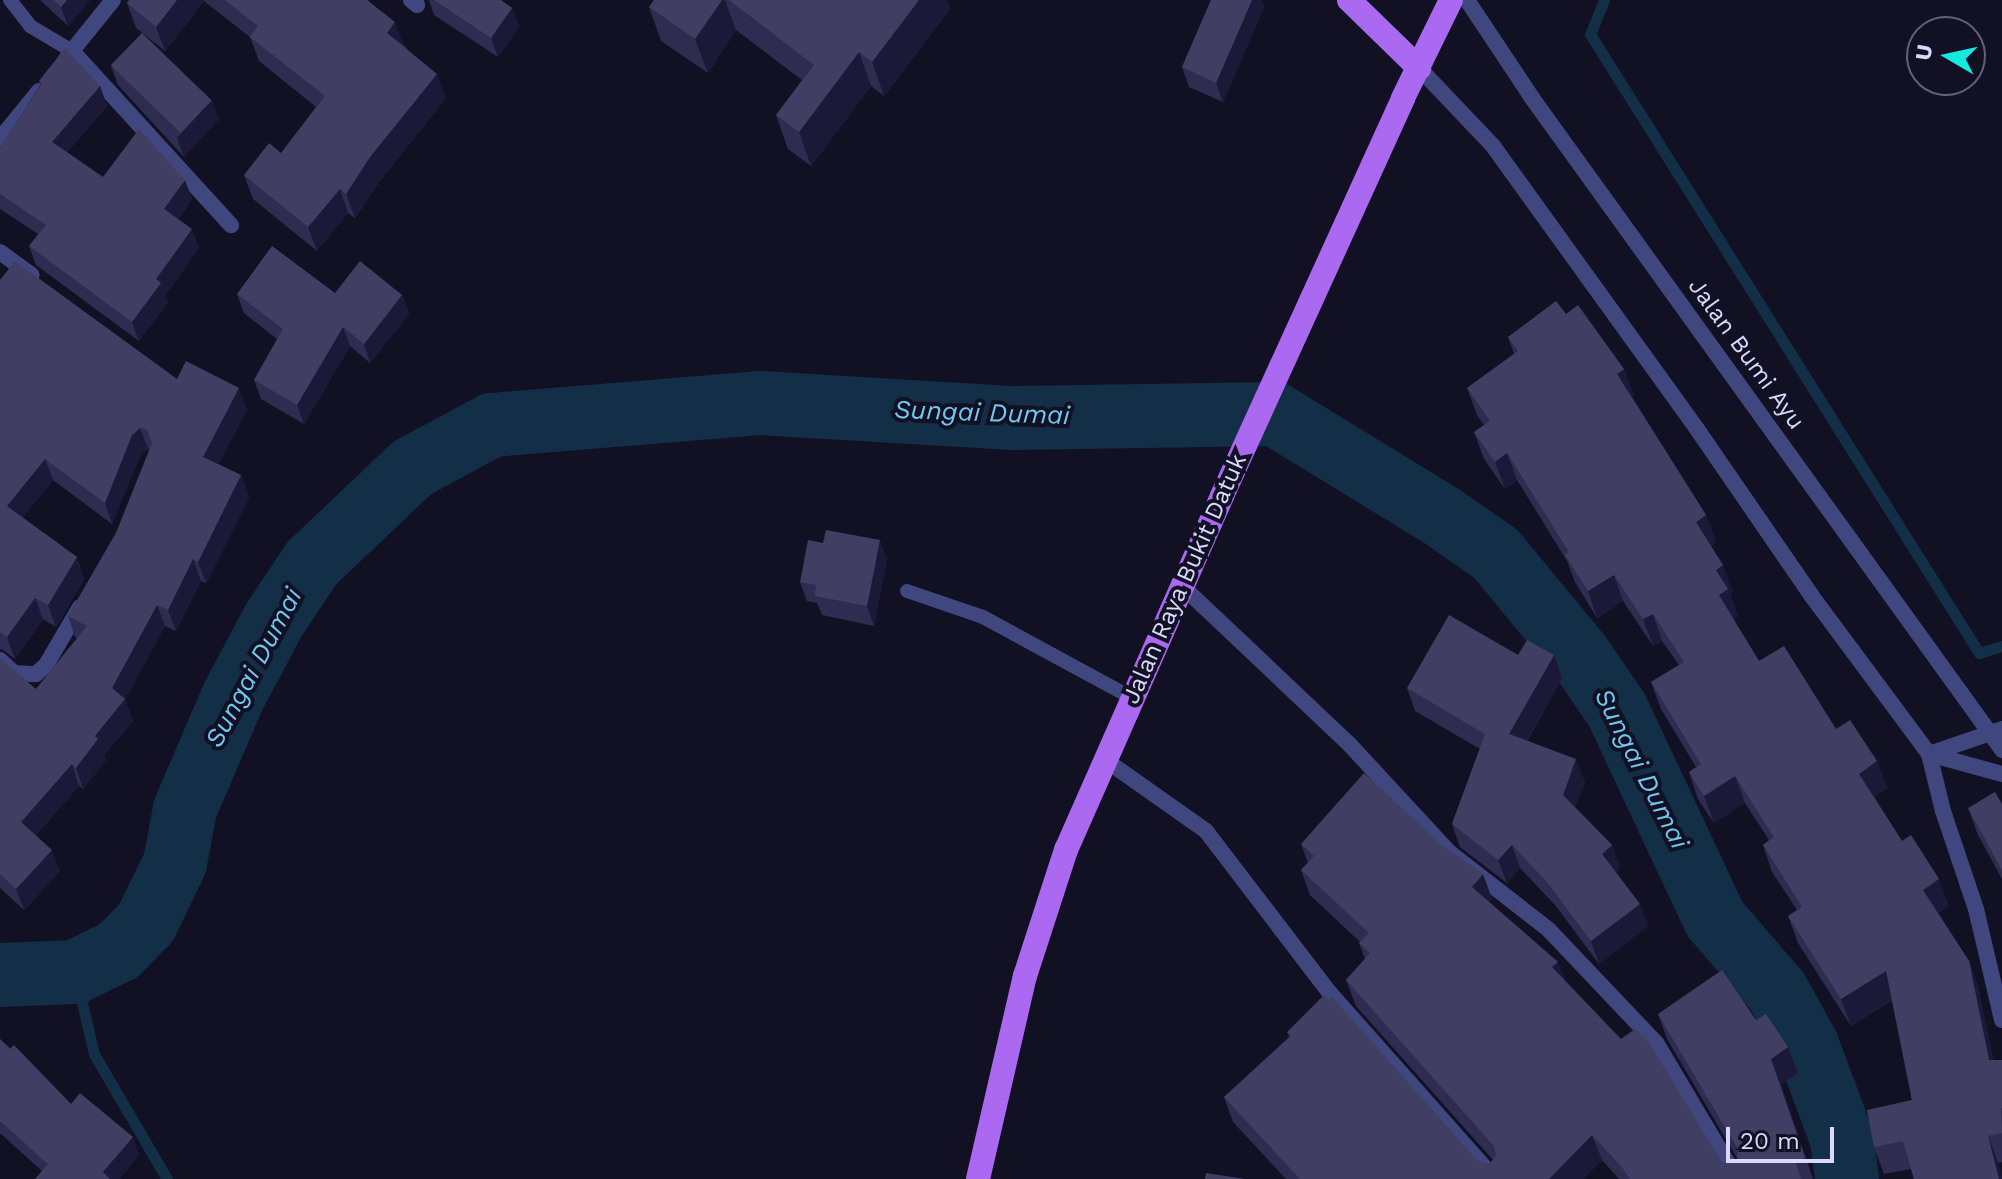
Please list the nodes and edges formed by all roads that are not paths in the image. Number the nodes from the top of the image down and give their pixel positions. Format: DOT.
graph roads {
  1 [pos="10,0"];
  2 [pos="113,0"];
  3 [pos="1349,0"];
  4 [pos="1451,0"];
  5 [pos="1467,0"];
  6 [pos="72,51"];
  7 [pos="1419,68"];
  8 [pos="0,139"];
  9 [pos="231,225"];
  10 [pos="0,252"];
  11 [pos="51,290"];
  12 [pos="1182,586"];
  13 [pos="91,588"];
  14 [pos="907,591"];
  15 [pos="0,660"];
  16 [pos="1132,698"];
  17 [pos="1996,731"];
  18 [pos="2002,750"];
  19 [pos="1929,754"];
  20 [pos="1104,759"];
  21 [pos="2002,774"];
  22 [pos="2002,1020"];
  23 [pos="985,1176"];
  24 [pos="1495,1179"];
  25 [pos="1737,1179"];
  1 -- 6 [label="lane"];
  2 -- 6 [label="street"];
  3 -- 7 [label="main road"];
  4 -- 7 [label="main road, Jalan Raya Bukit Datuk"];
  5 -- 17 [label="street, Jalan Bumi Ayu"];
  6 -- 8 [label="street"];
  6 -- 9 [label="street"];
  7 -- 12 [label="main road, Jalan Raya Bukit Datuk"];
  7 -- 19 [label="street"];
  10 -- 11 [label="street"];
  12 -- 16 [label="main road, Jalan Raya Bukit Datuk"];
  12 -- 25 [label="street"];
  13 -- 15 [label="street"];
  14 -- 16 [label="lane"];
  16 -- 20 [label="main road, Jalan Raya Bukit Datuk"];
  17 -- 18 [label="street, Jalan Bumi Ayu"];
  17 -- 19 [label="street"];
  19 -- 21 [label="street"];
  19 -- 22 [label="street"];
  20 -- 23 [label="main road, Jalan Raya Bukit Datuk"];
  20 -- 24 [label="street"];
}
